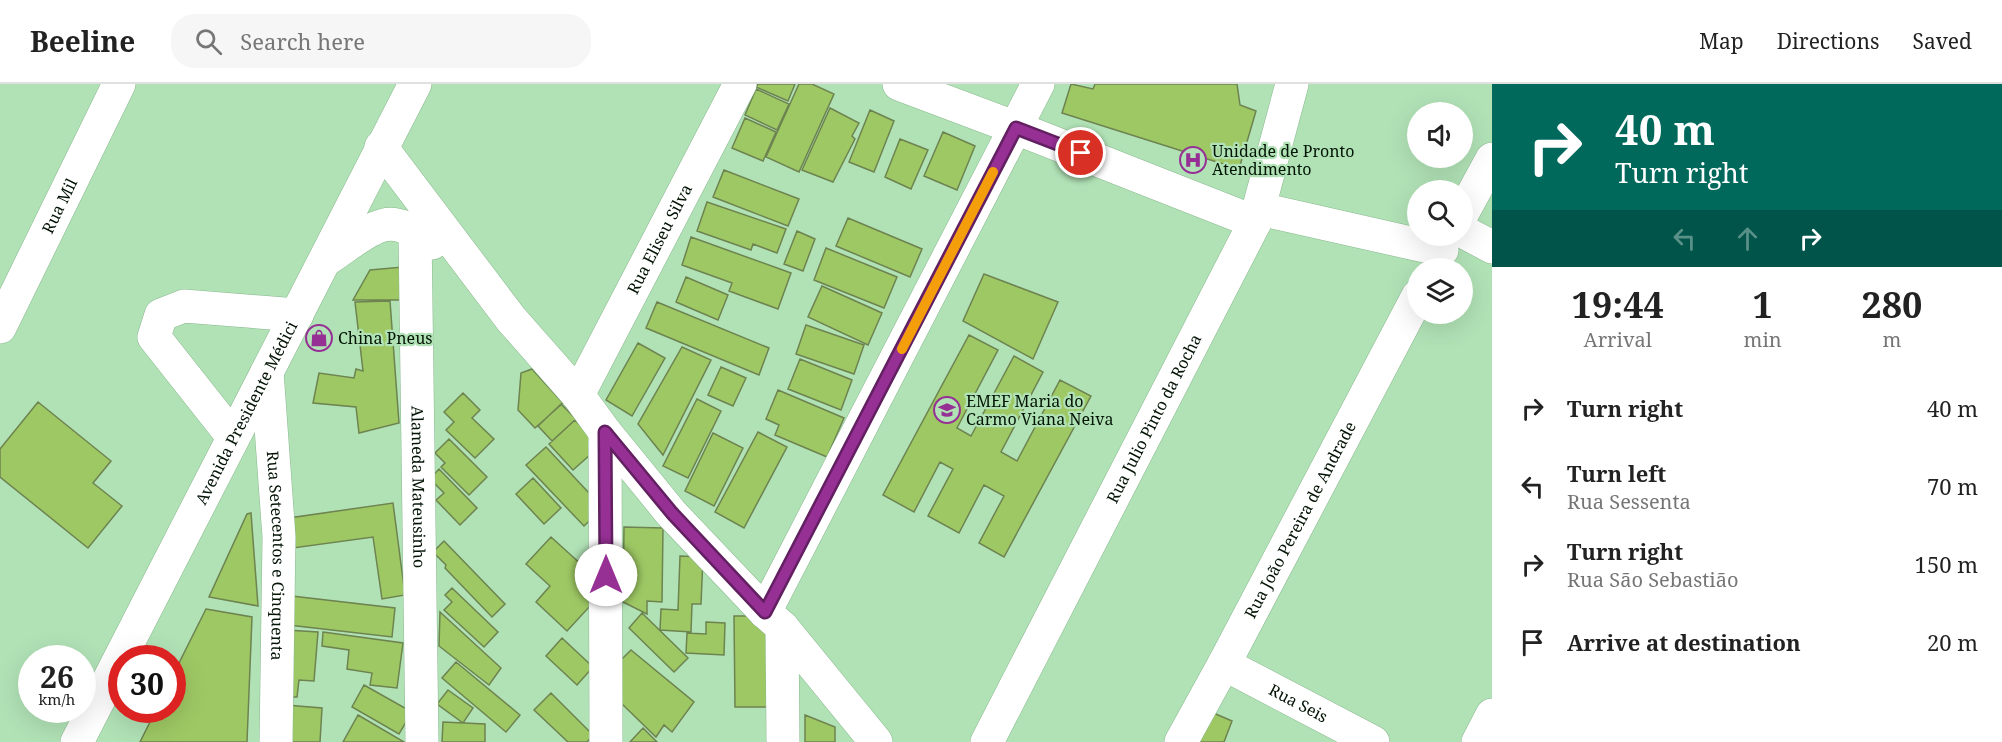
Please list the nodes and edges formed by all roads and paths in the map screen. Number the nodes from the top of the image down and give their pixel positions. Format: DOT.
graph roads {
  1 [pos="119,84"];
  2 [pos="740,84"];
  3 [pos="898,84"];
  4 [pos="1038,84"];
  5 [pos="1292,84"];
  6 [pos="411,88"];
  7 [pos="1016,128"];
  8 [pos="381,147"];
  9 [pos="1492,159"];
  10 [pos="1473,194"];
  11 [pos="1258,215"];
  12 [pos="415,232"];
  13 [pos="1407,239"];
  14 [pos="1447,246"];
  15 [pos="1492,247"];
  16 [pos="327,259"];
  17 [pos="297,315"];
  18 [pos="1407,317"];
  19 [pos="511,319"];
  20 [pos="0,327"];
  21 [pos="267,372"];
  22 [pos="578,394"];
  23 [pos="605,432"];
  24 [pos="233,437"];
  25 [pos="774,620"];
  26 [pos="1224,664"];
  27 [pos="1492,715"];
  28 [pos="77,742"];
  29 [pos="276,742"];
  30 [pos="422,742"];
  31 [pos="606,742"];
  32 [pos="783,742"];
  33 [pos="876,742"];
  34 [pos="987,742"];
  35 [pos="1181,742"];
  36 [pos="1373,742"];
  37 [pos="1478,742"];
  1 -- 20 [label="street, Rua Mil"];
  2 -- 22 [label="street, Rua Eliseu Silva"];
  3 -- 7 [label="street"];
  4 -- 7 [label="street"];
  5 -- 11 [label="street, Rua Julio Pinto da Rocha"];
  6 -- 8 [label="street, Avenida Presidente Médici"];
  7 -- 11 [label="street"];
  7 -- 25 [label="street"];
  8 -- 16 [label="street, Avenida Presidente Médici"];
  8 -- 19 [label="street"];
  9 -- 10 [label="street"];
  11 -- 13 [label="street"];
  11 -- 34 [label="street, Rua Julio Pinto da Rocha"];
  12 -- 16 [label="street"];
  12 -- 19 [label="street"];
  12 -- 30 [label="street, Alameda Mateusinho"];
  14 -- 15 [label="street"];
  16 -- 17 [label="street, Avenida Presidente Médici"];
  17 -- 21 [label="street, Avenida Presidente Médici"];
  17 -- 24 [label="street"];
  18 -- 26 [label="street, Rua João Pereira de Andrade"];
  19 -- 22 [label="street"];
  21 -- 24 [label="street, Avenida Presidente Médici"];
  21 -- 29 [label="street, Rua Setecentos e Cinquenta"];
  22 -- 23 [label="street"];
  23 -- 25 [label="street"];
  23 -- 31 [label="street"];
  24 -- 28 [label="street, Avenida Presidente Médici"];
  25 -- 32 [label="street"];
  25 -- 33 [label="street"];
  26 -- 35 [label="street, Rua João Pereira de Andrade"];
  26 -- 36 [label="street, Rua Seis"];
  27 -- 37 [label="street"];
}
